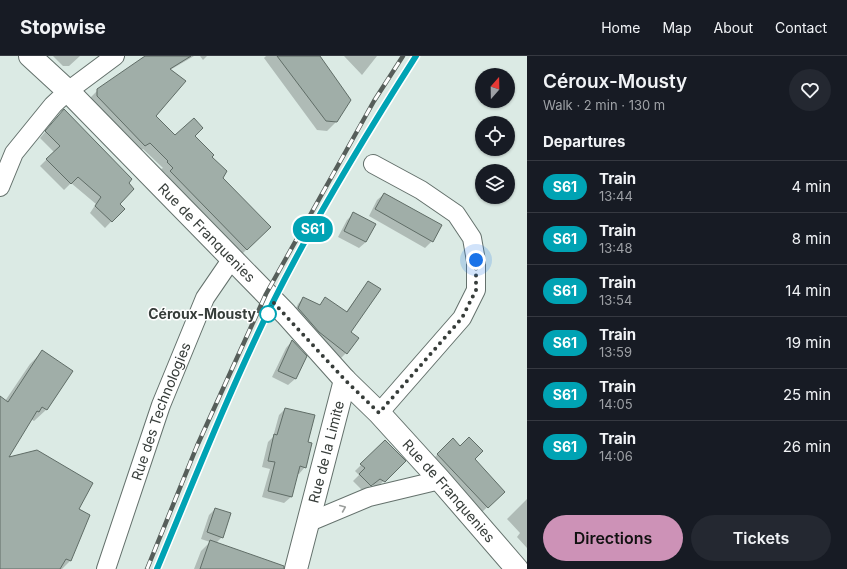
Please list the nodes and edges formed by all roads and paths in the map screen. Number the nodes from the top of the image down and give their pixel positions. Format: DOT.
graph roads {
  1 [pos="30,56"];
  2 [pos="115,56"];
  3 [pos="68,91"];
  4 [pos="373,164"];
  5 [pos="0,187"];
  6 [pos="231,260"];
  7 [pos="345,380"];
  8 [pos="379,413"];
  9 [pos="440,480"];
  10 [pos="307,523"];
  11 [pos="106,569"];
  12 [pos="296,569"];
  13 [pos="517,569"];
  1 -- 3 [label="street, Rue de Franquenies"];
  2 -- 3 [label="street"];
  3 -- 5 [label="street"];
  3 -- 6 [label="street, Rue de Franquenies"];
  4 -- 8 [label="street"];
  6 -- 7 [label="street, Rue de Franquenies"];
  6 -- 11 [label="street, Rue des Technologies"];
  7 -- 8 [label="street, Rue de Franquenies"];
  7 -- 10 [label="street, Rue de la Limite"];
  8 -- 9 [label="street, Rue de Franquenies"];
  10 -- 9 [label="street, Rue de la Limite, one-way"];
  9 -- 13 [label="street, Rue de Franquenies"];
  10 -- 12 [label="street, Rue de la Limite"];
}
